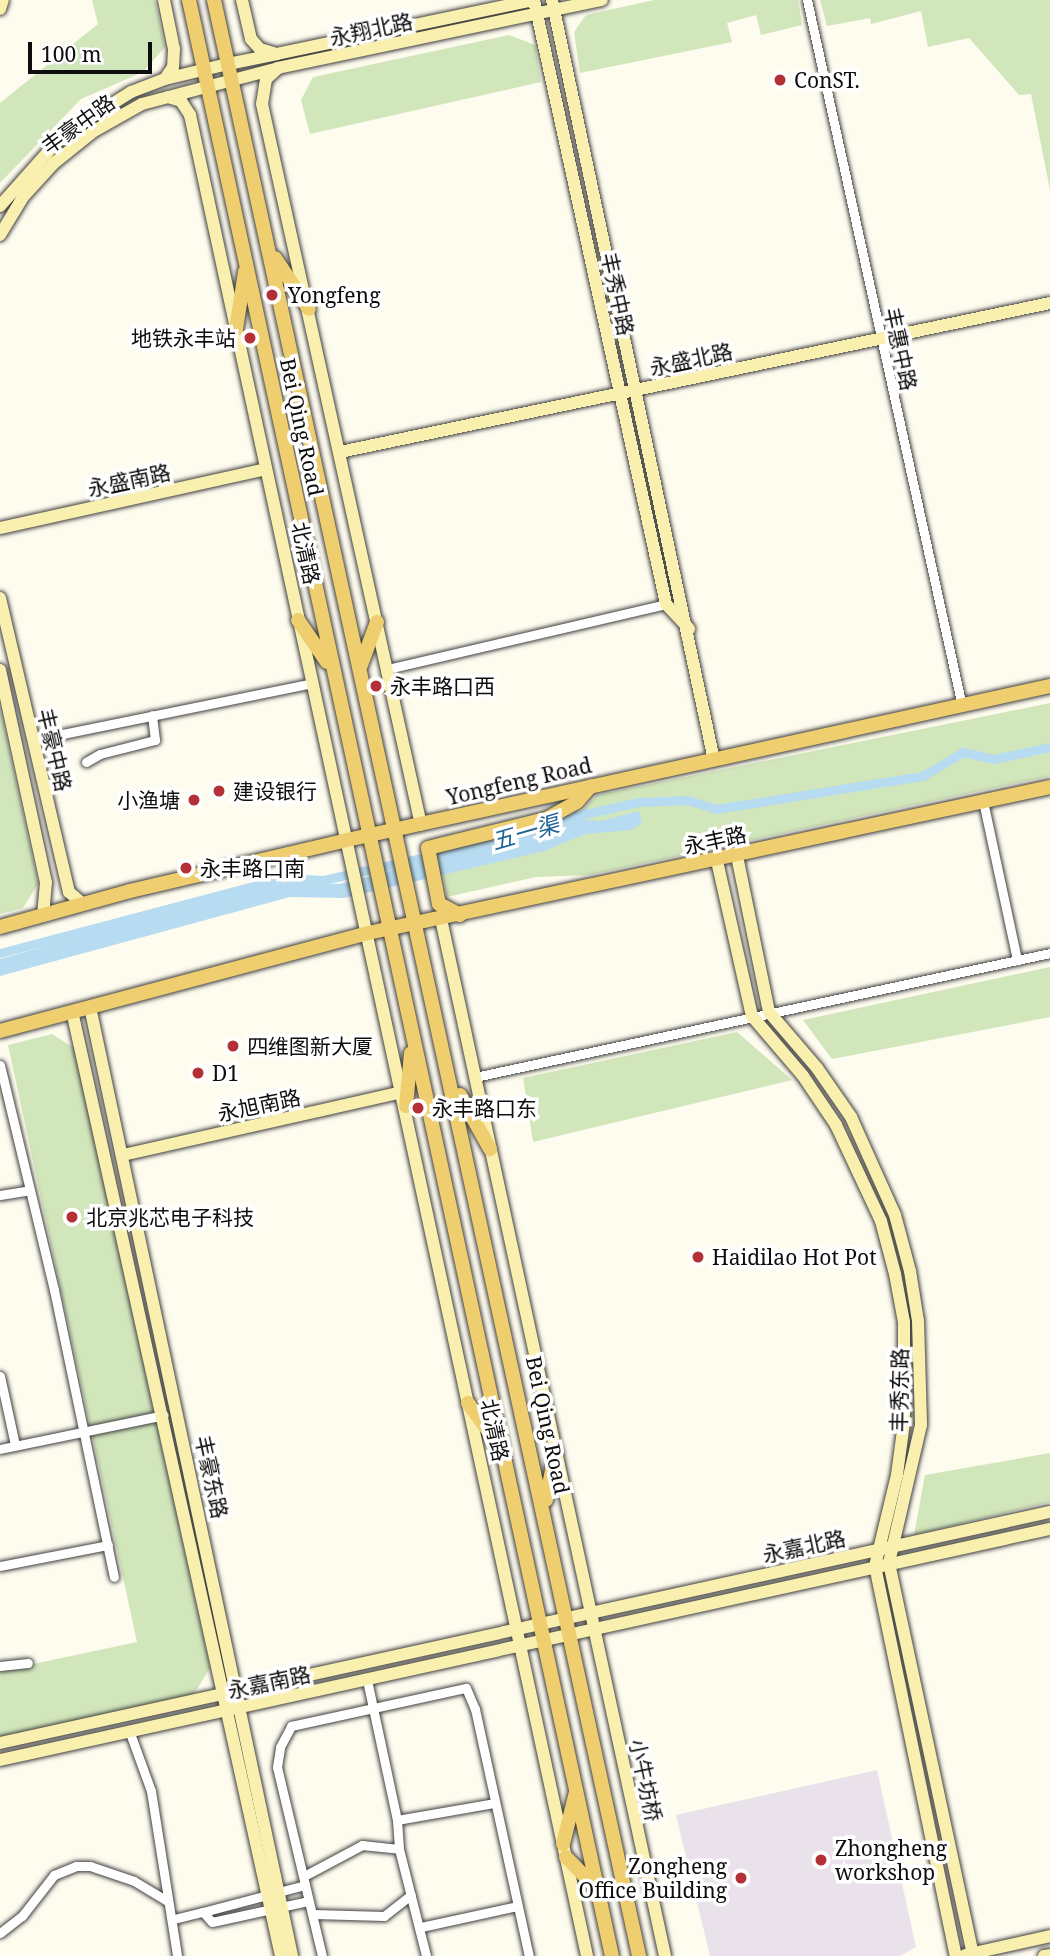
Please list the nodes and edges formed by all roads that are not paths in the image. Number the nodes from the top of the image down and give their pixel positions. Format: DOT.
graph roads {
  1 [pos="3,0"];
  2 [pos="164,0"];
  3 [pos="189,0"];
  4 [pos="214,0"];
  5 [pos="242,0"];
  6 [pos="534,0"];
  7 [pos="602,0"];
  8 [pos="807,0"];
  9 [pos="553,5"];
  10 [pos="0,9"];
  11 [pos="537,14"];
  12 [pos="277,54"];
  13 [pos="278,68"];
  14 [pos="229,72"];
  15 [pos="206,77"];
  16 [pos="165,79"];
  17 [pos="168,97"];
  18 [pos="0,206"];
  19 [pos="0,235"];
  20 [pos="269,250"];
  21 [pos="246,264"];
  22 [pos="1050,303"];
  23 [pos="309,309"];
  24 [pos="236,330"];
  25 [pos="881,339"];
  26 [pos="637,390"];
  27 [pos="621,394"];
  28 [pos="340,452"];
  29 [pos="266,469"];
  30 [pos="0,528"];
  31 [pos="0,597"];
  32 [pos="666,604"];
  33 [pos="299,620"];
  34 [pos="377,622"];
  35 [pos="689,629"];
  36 [pos="361,667"];
  37 [pos="387,669"];
  38 [pos="0,670"];
  39 [pos="332,670"];
  40 [pos="312,683"];
  41 [pos="1050,687"];
  42 [pos="962,706"];
  43 [pos="152,715"];
  44 [pos="33,740"];
  45 [pos="714,760"];
  46 [pos="86,762"];
  47 [pos="591,786"];
  48 [pos="1050,787"];
  49 [pos="983,801"];
  50 [pos="421,825"];
  51 [pos="398,831"];
  52 [pos="368,837"];
  53 [pos="347,840"];
  54 [pos="737,856"];
  55 [pos="717,860"];
  56 [pos="83,904"];
  57 [pos="43,915"];
  58 [pos="461,916"];
  59 [pos="441,919"];
  60 [pos="418,923"];
  61 [pos="0,927"];
  62 [pos="388,930"];
  63 [pos="368,933"];
  64 [pos="1050,953"];
  65 [pos="1017,960"];
  66 [pos="90,1007"];
  67 [pos="72,1011"];
  68 [pos="769,1012"];
  69 [pos="752,1016"];
  70 [pos="0,1031"];
  71 [pos="412,1042"];
  72 [pos="0,1065"];
  73 [pos="475,1077"];
  74 [pos="453,1082"];
  75 [pos="404,1099"];
  76 [pos="490,1149"];
  77 [pos="123,1155"];
  78 [pos="30,1190"];
  79 [pos="0,1195"];
  80 [pos="0,1376"];
  81 [pos="468,1403"];
  82 [pos="164,1415"];
  83 [pos="84,1431"];
  84 [pos="15,1446"];
  85 [pos="0,1449"];
  86 [pos="556,1451"];
  87 [pos="505,1455"];
  88 [pos="544,1508"];
  89 [pos="1050,1512"];
  90 [pos="1050,1529"];
  91 [pos="108,1545"];
  92 [pos="892,1547"];
  93 [pos="877,1550"];
  94 [pos="889,1563"];
  95 [pos="0,1566"];
  96 [pos="874,1566"];
  97 [pos="114,1577"];
  98 [pos="590,1612"];
  99 [pos="567,1617"];
  100 [pos="543,1623"];
  101 [pos="517,1629"];
  102 [pos="594,1629"];
  103 [pos="570,1635"];
  104 [pos="547,1640"];
  105 [pos="520,1646"];
  106 [pos="28,1663"];
  107 [pos="0,1666"];
  108 [pos="367,1680"];
  109 [pos="232,1693"];
  110 [pos="372,1705"];
  111 [pos="236,1709"];
  112 [pos="130,1733"];
  113 [pos="0,1744"];
  114 [pos="0,1760"];
  115 [pos="577,1787"];
  116 [pos="494,1802"];
  117 [pos="397,1820"];
  118 [pos="399,1849"];
  119 [pos="564,1850"];
  120 [pos="304,1881"];
  121 [pos="598,1890"];
  122 [pos="411,1895"];
  123 [pos="275,1900"];
  124 [pos="308,1901"];
  125 [pos="167,1902"];
  126 [pos="517,1906"];
  127 [pos="314,1914"];
  128 [pos="174,1919"];
  129 [pos="421,1927"];
  130 [pos="0,1933"];
  131 [pos="1050,1936"];
  132 [pos="972,1955"];
  133 [pos="1050,1955"];
  134 [pos="177,1956"];
  135 [pos="281,1956"];
  136 [pos="292,1956"];
  137 [pos="322,1956"];
  138 [pos="426,1956"];
  139 [pos="529,1956"];
  140 [pos="587,1956"];
  141 [pos="612,1956"];
  142 [pos="639,1956"];
  143 [pos="665,1956"];
  144 [pos="957,1956"];
  145 [pos="1044,1956"];
  1 -- 10 [label="street"];
  2 -- 16 [label="street"];
  3 -- 15 [label="main road, Bei Qing Road"];
  4 -- 14 [label="main road, Bei Qing Road"];
  5 -- 12 [label="street"];
  6 -- 11 [label="street, 丰秀中路"];
  6 -- 12 [label="street, 永翔北路"];
  7 -- 9 [label="street, 永翔北路"];
  8 -- 25 [label="street, 丰惠中路"];
  9 -- 11 [label="street, 永翔北路"];
  9 -- 26 [label="street, 丰秀中路"];
  11 -- 13 [label="street, 永翔北路"];
  11 -- 27 [label="street, 丰秀中路"];
  12 -- 14 [label="street, 永翔北路"];
  13 -- 14 [label="street, 永翔北路"];
  13 -- 23 [label="street"];
  14 -- 15 [label="street"];
  14 -- 20 [label="main road, Bei Qing Road"];
  15 -- 16 [label="street, 丰豪中路"];
  15 -- 17 [label="street, 丰豪中路"];
  15 -- 21 [label="main road, Bei Qing Road"];
  16 -- 18 [label="street, 丰豪中路"];
  17 -- 19 [label="street, 丰豪中路"];
  17 -- 24 [label="street, 北清路"];
  20 -- 23 [label="main road"];
  20 -- 36 [label="main road, Bei Qing Road"];
  21 -- 24 [label="main road"];
  21 -- 39 [label="main road, Bei Qing Road"];
  22 -- 25 [label="street, 永盛北路"];
  23 -- 28 [label="street"];
  24 -- 29 [label="street, 北清路"];
  25 -- 26 [label="street, 永盛北路"];
  25 -- 42 [label="street, 丰惠中路"];
  26 -- 27 [label="street, 永盛北路"];
  26 -- 35 [label="street, 丰秀中路"];
  27 -- 28 [label="street, 永盛北路"];
  27 -- 32 [label="street, 丰秀中路"];
  28 -- 34 [label="street"];
  29 -- 30 [label="street, 永盛南路"];
  29 -- 33 [label="street, 北清路"];
  31 -- 44 [label="street, 丰豪中路"];
  32 -- 35 [label="street"];
  32 -- 37 [label="street"];
  33 -- 39 [label="main road"];
  33 -- 40 [label="street, 北清路"];
  34 -- 36 [label="main road"];
  34 -- 37 [label="street"];
  35 -- 45 [label="street, 丰秀中路"];
  36 -- 51 [label="main road, Bei Qing Road"];
  37 -- 50 [label="street"];
  38 -- 57 [label="street, 丰豪中路"];
  39 -- 52 [label="main road, Bei Qing Road"];
  40 -- 43 [label="street"];
  40 -- 53 [label="street, 北清路"];
  41 -- 42 [label="main road, Yongfeng Road"];
  42 -- 45 [label="main road, Yongfeng Road"];
  43 -- 44 [label="street"];
  43 -- 46 [label="street"];
  44 -- 56 [label="street, 丰豪中路"];
  45 -- 47 [label="main road, Yongfeng Road"];
  47 -- 50 [label="main road, Yongfeng Road"];
  47 -- 58 [label="main road"];
  48 -- 49 [label="main road, 永丰路"];
  49 -- 54 [label="main road, 永丰路"];
  49 -- 65 [label="street"];
  50 -- 51 [label="main road, Yongfeng Road"];
  51 -- 52 [label="main road, Yongfeng Road"];
  51 -- 60 [label="main road, Bei Qing Road"];
  52 -- 53 [label="main road, Yongfeng Road"];
  52 -- 62 [label="main road, Bei Qing Road"];
  53 -- 56 [label="main road, Yongfeng Road"];
  53 -- 63 [label="street, 北清路"];
  54 -- 55 [label="main road, 永丰路"];
  54 -- 68 [label="street, 丰秀东路"];
  55 -- 58 [label="main road, 永丰路"];
  55 -- 69 [label="street, 丰秀东路"];
  56 -- 57 [label="main road, Yongfeng Road"];
  57 -- 61 [label="main road, Yongfeng Road"];
  58 -- 59 [label="main road, 永丰路"];
  59 -- 60 [label="main road, 永丰路"];
  59 -- 73 [label="street"];
  60 -- 62 [label="main road, 永丰路"];
  60 -- 74 [label="main road, Bei Qing Road"];
  62 -- 63 [label="main road"];
  62 -- 71 [label="main road"];
  63 -- 66 [label="main road"];
  63 -- 75 [label="street, 北清路"];
  64 -- 65 [label="street"];
  65 -- 68 [label="street"];
  66 -- 67 [label="main road"];
  66 -- 77 [label="street, 丰豪东路"];
  67 -- 70 [label="main road"];
  67 -- 82 [label="street, 丰豪东路"];
  68 -- 69 [label="street"];
  68 -- 92 [label="street, 丰秀东路"];
  69 -- 73 [label="street"];
  69 -- 93 [label="street, 丰秀东路"];
  71 -- 75 [label="main road"];
  71 -- 87 [label="main road"];
  72 -- 78 [label="street"];
  73 -- 76 [label="street"];
  74 -- 76 [label="main road"];
  74 -- 88 [label="main road, Bei Qing Road"];
  75 -- 77 [label="street, 永旭南路"];
  75 -- 81 [label="street, 北清路"];
  76 -- 86 [label="street"];
  77 -- 109 [label="street, 丰豪东路"];
  78 -- 79 [label="street"];
  78 -- 83 [label="street"];
  80 -- 84 [label="street"];
  81 -- 87 [label="main road"];
  81 -- 101 [label="street, 北清路"];
  82 -- 83 [label="street"];
  82 -- 109 [label="street, 丰豪东路"];
  83 -- 84 [label="street"];
  83 -- 91 [label="street"];
  84 -- 85 [label="street"];
  86 -- 88 [label="main road"];
  86 -- 98 [label="street"];
  87 -- 100 [label="main road"];
  88 -- 99 [label="main road, Bei Qing Road"];
  89 -- 92 [label="street, 永嘉北路"];
  90 -- 94 [label="street, 永嘉北路"];
  91 -- 95 [label="street"];
  91 -- 97 [label="street"];
  92 -- 93 [label="street, 永嘉北路"];
  92 -- 94 [label="street, 丰秀东路"];
  93 -- 96 [label="street, 丰秀东路"];
  93 -- 98 [label="street, 永嘉北路"];
  94 -- 96 [label="street, 永嘉北路"];
  94 -- 132 [label="street, 丰秀东路"];
  96 -- 102 [label="street, 永嘉北路"];
  96 -- 144 [label="street, 丰秀东路"];
  98 -- 99 [label="street, 永嘉北路"];
  98 -- 102 [label="street, 小牛坊桥"];
  99 -- 100 [label="street, 永嘉北路"];
  99 -- 103 [label="main road, Bei Qing Road"];
  100 -- 101 [label="street, 永嘉南路"];
  100 -- 104 [label="main road"];
  101 -- 105 [label="street, 北清路"];
  101 -- 109 [label="street, 永嘉南路"];
  102 -- 103 [label="street, 永嘉北路"];
  102 -- 143 [label="street, 小牛坊桥"];
  103 -- 104 [label="street, 永嘉北路"];
  103 -- 142 [label="main road, Bei Qing Road"];
  104 -- 105 [label="street, 永嘉南路"];
  104 -- 115 [label="main road"];
  105 -- 108 [label="street, 永嘉南路"];
  105 -- 119 [label="street, 北清路"];
  106 -- 107 [label="street"];
  108 -- 110 [label="street"];
  108 -- 111 [label="street, 永嘉南路"];
  109 -- 111 [label="street, 丰豪东路"];
  109 -- 113 [label="street, 永嘉南路"];
  110 -- 116 [label="street"];
  110 -- 117 [label="street"];
  110 -- 120 [label="street"];
  111 -- 112 [label="street, 永嘉南路"];
  111 -- 123 [label="street, 丰豪东路"];
  112 -- 114 [label="street, 永嘉南路"];
  112 -- 125 [label="street"];
  115 -- 119 [label="main road"];
  115 -- 121 [label="main road"];
  116 -- 117 [label="street"];
  116 -- 126 [label="street"];
  117 -- 118 [label="street"];
  118 -- 120 [label="street"];
  118 -- 122 [label="street"];
  119 -- 121 [label="main road"];
  119 -- 140 [label="street, 北清路"];
  120 -- 123 [label="street"];
  120 -- 124 [label="street"];
  121 -- 141 [label="main road"];
  122 -- 127 [label="street"];
  122 -- 129 [label="street"];
  123 -- 124 [label="street"];
  123 -- 128 [label="street"];
  123 -- 135 [label="street, 丰豪东路"];
  123 -- 136 [label="street, 丰豪东路"];
  124 -- 127 [label="street"];
  125 -- 128 [label="street"];
  125 -- 130 [label="street"];
  126 -- 129 [label="street"];
  126 -- 139 [label="street"];
  127 -- 137 [label="street"];
  128 -- 134 [label="street"];
  129 -- 138 [label="street"];
  131 -- 132 [label="street"];
  132 -- 144 [label="street"];
  133 -- 145 [label="street"];
}
